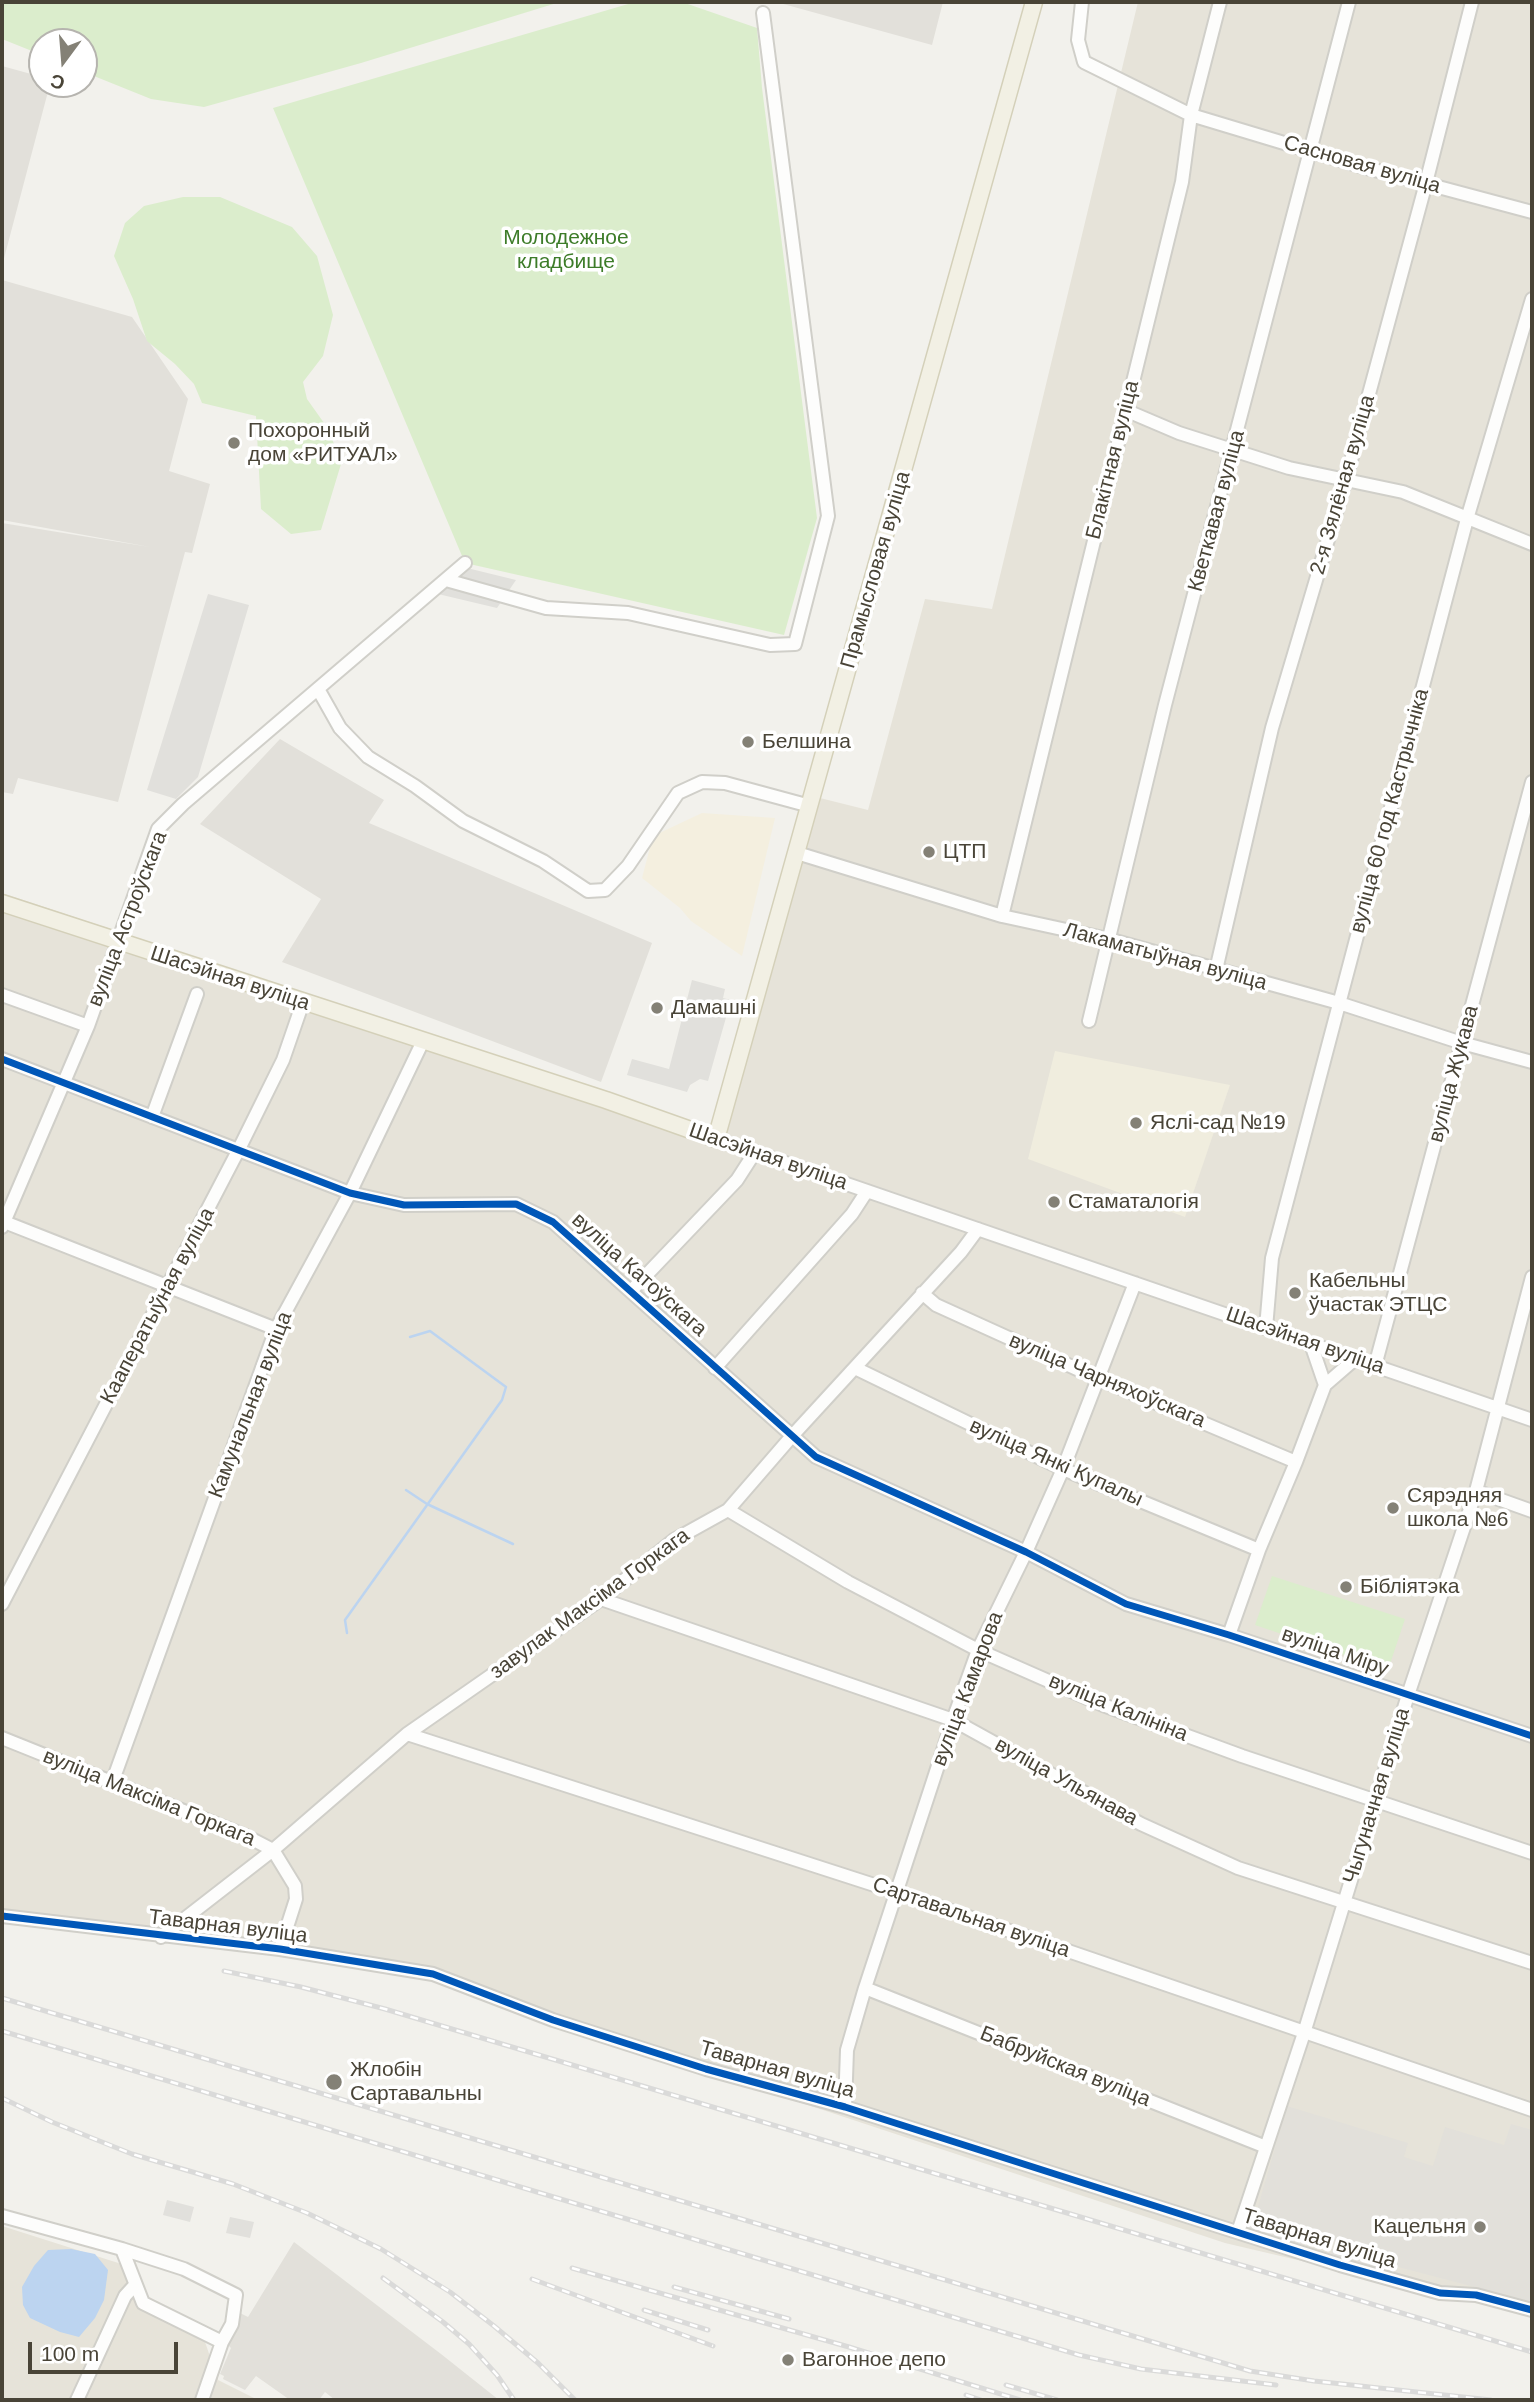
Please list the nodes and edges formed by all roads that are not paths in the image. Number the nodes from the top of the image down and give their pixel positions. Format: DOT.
graph roads {
  1 [pos="1034,2"];
  2 [pos="1082,2"];
  3 [pos="1220,2"];
  4 [pos="1349,2"];
  5 [pos="1472,2"];
  6 [pos="763,13"];
  7 [pos="1191,115"];
  8 [pos="1311,151"];
  9 [pos="1426,183"];
  10 [pos="1532,212"];
  11 [pos="1532,299"];
  12 [pos="1125,411"];
  13 [pos="1233,451"];
  14 [pos="1346,479"];
  15 [pos="1467,519"];
  16 [pos="1532,544"];
  17 [pos="465,563"];
  18 [pos="446,580"];
  19 [pos="318,689"];
  20 [pos="1532,782"];
  21 [pos="810,806"];
  22 [pos="797,853"];
  23 [pos="2,903"];
  24 [pos="1002,916"];
  25 [pos="1108,939"];
  26 [pos="119,942"];
  27 [pos="1216,970"];
  28 [pos="197,994"];
  29 [pos="2,995"];
  30 [pos="303,1002"];
  31 [pos="1339,1003"];
  32 [pos="1089,1021"];
  33 [pos="88,1026"];
  34 [pos="423,1041"];
  35 [pos="1462,1043"];
  36 [pos="2,1059"];
  37 [pos="1532,1062"];
  38 [pos="65,1083"];
  39 [pos="152,1117"];
  40 [pos="716,1139"];
  41 [pos="239,1149"];
  42 [pos="755,1152"];
  43 [pos="867,1191"];
  44 [pos="350,1193"];
  45 [pos="2,1223"];
  46 [pos="978,1229"];
  47 [pos="1532,1278"];
  48 [pos="1135,1283"];
  49 [pos="168,1287"];
  50 [pos="632,1290"];
  51 [pos="922,1293"];
  52 [pos="1266,1328"];
  53 [pos="276,1329"];
  54 [pos="1311,1344"];
  55 [pos="1355,1359"];
  56 [pos="1375,1366"];
  57 [pos="715,1368"];
  58 [pos="855,1368"];
  59 [pos="1099,1378"];
  60 [pos="1325,1385"];
  61 [pos="1497,1408"];
  62 [pos="1532,1420"];
  63 [pos="792,1436"];
  64 [pos="1296,1462"];
  65 [pos="1063,1469"];
  66 [pos="1476,1491"];
  67 [pos="728,1510"];
  68 [pos="1532,1511"];
  69 [pos="1259,1550"];
  70 [pos="1026,1552"];
  71 [pos="601,1599"];
  72 [pos="2,1604"];
  73 [pos="1126,1604"];
  74 [pos="1229,1635"];
  75 [pos="978,1650"];
  76 [pos="1408,1695"];
  77 [pos="953,1720"];
  78 [pos="407,1734"];
  79 [pos="1532,1736"];
  80 [pos="2,1738"];
  81 [pos="112,1783"];
  82 [pos="1377,1799"];
  83 [pos="273,1850"];
  84 [pos="1532,1853"];
  85 [pos="896,1892"];
  86 [pos="1344,1903"];
  87 [pos="2,1916"];
  88 [pos="161,1937"];
  89 [pos="280,1949"];
  90 [pos="1532,1963"];
  91 [pos="865,1987"];
  92 [pos="1304,2033"];
  93 [pos="845,2107"];
  94 [pos="1532,2110"];
  95 [pos="1266,2147"];
  96 [pos="2,2216"];
  97 [pos="1238,2232"];
  98 [pos="122,2249"];
  99 [pos="135,2285"];
  100 [pos="1532,2310"];
  101 [pos="222,2342"];
  102 [pos="77,2400"];
  103 [pos="202,2400"];
  1 -- 21 [label="main road, Прамысловая вуліца"];
  2 -- 7 [label="street, Сасновая вуліца"];
  3 -- 7 [label="street, Блакітная вуліца"];
  4 -- 8 [label="street, Кветкавая вуліца"];
  5 -- 9 [label="street, 2-я Зялёная вуліца"];
  6 -- 18 [label="street"];
  7 -- 8 [label="street, Сасновая вуліца"];
  7 -- 12 [label="street, Блакітная вуліца"];
  8 -- 9 [label="street, Сасновая вуліца"];
  8 -- 13 [label="street, Кветкавая вуліца"];
  9 -- 10 [label="street, Сасновая вуліца"];
  9 -- 14 [label="street, 2-я Зялёная вуліца"];
  11 -- 15 [label="street, вуліца 60 год Кастрычніка"];
  12 -- 13 [label="street"];
  12 -- 24 [label="street, Блакітная вуліца"];
  13 -- 14 [label="street"];
  13 -- 25 [label="street, Кветкавая вуліца"];
  14 -- 15 [label="street"];
  14 -- 27 [label="street, 2-я Зялёная вуліца"];
  15 -- 16 [label="street"];
  15 -- 31 [label="street, вуліца 60 год Кастрычніка"];
  17 -- 18 [label="street, вуліца Астроўскага"];
  18 -- 19 [label="street, вуліца Астроўскага"];
  19 -- 21 [label="street"];
  19 -- 26 [label="street, вуліца Астроўскага"];
  20 -- 35 [label="street, вуліца Жукава"];
  21 -- 22 [label="main road, Прамысловая вуліца"];
  22 -- 24 [label="street, Лакаматыўная вуліца"];
  22 -- 40 [label="main road, Прамысловая вуліца"];
  23 -- 26 [label="main road, Шасэйная вуліца"];
  24 -- 25 [label="street, Лакаматыўная вуліца"];
  25 -- 27 [label="street, Лакаматыўная вуліца"];
  25 -- 32 [label="street, Кветкавая вуліца"];
  26 -- 30 [label="main road, Шасэйная вуліца"];
  26 -- 33 [label="street, вуліца Астроўскага"];
  27 -- 31 [label="street, Лакаматыўная вуліца"];
  28 -- 39 [label="street"];
  29 -- 33 [label="street"];
  30 -- 34 [label="main road, Шасэйная вуліца"];
  30 -- 41 [label="street, Кааператыўная вуліца"];
  31 -- 35 [label="street, Лакаматыўная вуліца"];
  31 -- 52 [label="street, вуліца 60 год Кастрычніка"];
  33 -- 38 [label="street, вуліца Астроўскага"];
  34 -- 40 [label="main road, Шасэйная вуліца"];
  34 -- 44 [label="street, Камунальная вуліца"];
  35 -- 37 [label="street, Лакаматыўная вуліца"];
  35 -- 56 [label="street, вуліца Жукава"];
  36 -- 38 [label="street, вуліца Катоўскага"];
  38 -- 39 [label="street, вуліца Катоўскага"];
  38 -- 45 [label="street, вуліца Астроўскага"];
  39 -- 41 [label="street, вуліца Катоўскага"];
  40 -- 42 [label="street, Шасэйная вуліца"];
  41 -- 44 [label="street, вуліца Катоўскага"];
  41 -- 49 [label="street, Кааператыўная вуліца"];
  42 -- 43 [label="street, Шасэйная вуліца"];
  42 -- 50 [label="street"];
  43 -- 46 [label="street, Шасэйная вуліца"];
  43 -- 57 [label="street"];
  44 -- 50 [label="street, вуліца Катоўскага"];
  44 -- 53 [label="street, Камунальная вуліца"];
  45 -- 49 [label="street"];
  46 -- 48 [label="street, Шасэйная вуліца"];
  46 -- 51 [label="street, завулак Максіма Горкага"];
  47 -- 61 [label="street, Чыгуначная вуліца"];
  48 -- 52 [label="street, Шасэйная вуліца"];
  48 -- 59 [label="street, вуліца Камарова"];
  49 -- 53 [label="street"];
  49 -- 72 [label="street, Кааператыўная вуліца"];
  50 -- 57 [label="street, вуліца Катоўскага"];
  51 -- 58 [label="street, завулак Максіма Горкага"];
  51 -- 59 [label="street, вуліца Чарняхоўскага"];
  52 -- 54 [label="street, Шасэйная вуліца"];
  53 -- 81 [label="street, Камунальная вуліца"];
  54 -- 55 [label="street, Шасэйная вуліца"];
  54 -- 60 [label="street"];
  55 -- 56 [label="street, Шасэйная вуліца"];
  55 -- 60 [label="street"];
  56 -- 61 [label="street, Шасэйная вуліца"];
  57 -- 63 [label="street, вуліца Катоўскага"];
  58 -- 63 [label="street, завулак Максіма Горкага"];
  58 -- 65 [label="street, вуліца Янкі Купалы"];
  59 -- 64 [label="street, вуліца Чарняхоўскага"];
  59 -- 65 [label="street, вуліца Камарова"];
  60 -- 64 [label="street"];
  61 -- 62 [label="street, Шасэйная вуліца"];
  61 -- 66 [label="street, Чыгуначная вуліца"];
  63 -- 67 [label="street, завулак Максіма Горкага"];
  63 -- 70 [label="street, вуліца Катоўскага"];
  64 -- 69 [label="street"];
  65 -- 69 [label="street, вуліца Янкі Купалы"];
  65 -- 70 [label="street, вуліца Камарова"];
  66 -- 68 [label="street"];
  66 -- 76 [label="street, Чыгуначная вуліца"];
  67 -- 71 [label="street, завулак Максіма Горкага"];
  67 -- 75 [label="street, вуліца Калініна"];
  69 -- 74 [label="street"];
  70 -- 73 [label="street, вуліца Катоўскага"];
  70 -- 75 [label="street, вуліца Камарова"];
  71 -- 77 [label="street, вуліца Ульянава"];
  71 -- 78 [label="street, завулак Максіма Горкага"];
  73 -- 74 [label="street, вуліца Міру"];
  74 -- 76 [label="street, вуліца Міру"];
  75 -- 77 [label="street, вуліца Камарова"];
  75 -- 82 [label="street, вуліца Калініна"];
  76 -- 79 [label="street, вуліца Міру"];
  76 -- 82 [label="street, Чыгуначная вуліца"];
  77 -- 85 [label="street, вуліца Камарова"];
  77 -- 86 [label="street, вуліца Ульянава"];
  78 -- 83 [label="street, завулак Максіма Горкага"];
  78 -- 85 [label="street, Сартавальная вуліца"];
  80 -- 81 [label="street, вуліца Максіма Горкага"];
  81 -- 83 [label="street, вуліца Максіма Горкага"];
  82 -- 84 [label="street, вуліца Калініна"];
  82 -- 86 [label="street, Чыгуначная вуліца"];
  83 -- 88 [label="street, завулак Максіма Горкага"];
  83 -- 89 [label="street, вуліца Максіма Горкага"];
  85 -- 91 [label="street, вуліца Камарова"];
  85 -- 92 [label="street, Сартавальная вуліца"];
  86 -- 90 [label="street, вуліца Ульянава"];
  86 -- 92 [label="street, Чыгуначная вуліца"];
  87 -- 88 [label="street, Таварная вуліца"];
  88 -- 89 [label="street, Таварная вуліца"];
  89 -- 93 [label="street, Таварная вуліца"];
  91 -- 93 [label="street, вуліца Камарова"];
  91 -- 95 [label="street, Бабруйская вуліца"];
  92 -- 94 [label="street, Сартавальная вуліца"];
  92 -- 95 [label="street, Чыгуначная вуліца"];
  93 -- 97 [label="street, Таварная вуліца"];
  95 -- 97 [label="street, Чыгуначная вуліца"];
  96 -- 98 [label="street"];
  97 -- 100 [label="street, Таварная вуліца"];
  98 -- 99 [label="street"];
  98 -- 101 [label="street"];
  99 -- 101 [label="street"];
  99 -- 102 [label="street"];
  101 -- 103 [label="street"];
}
